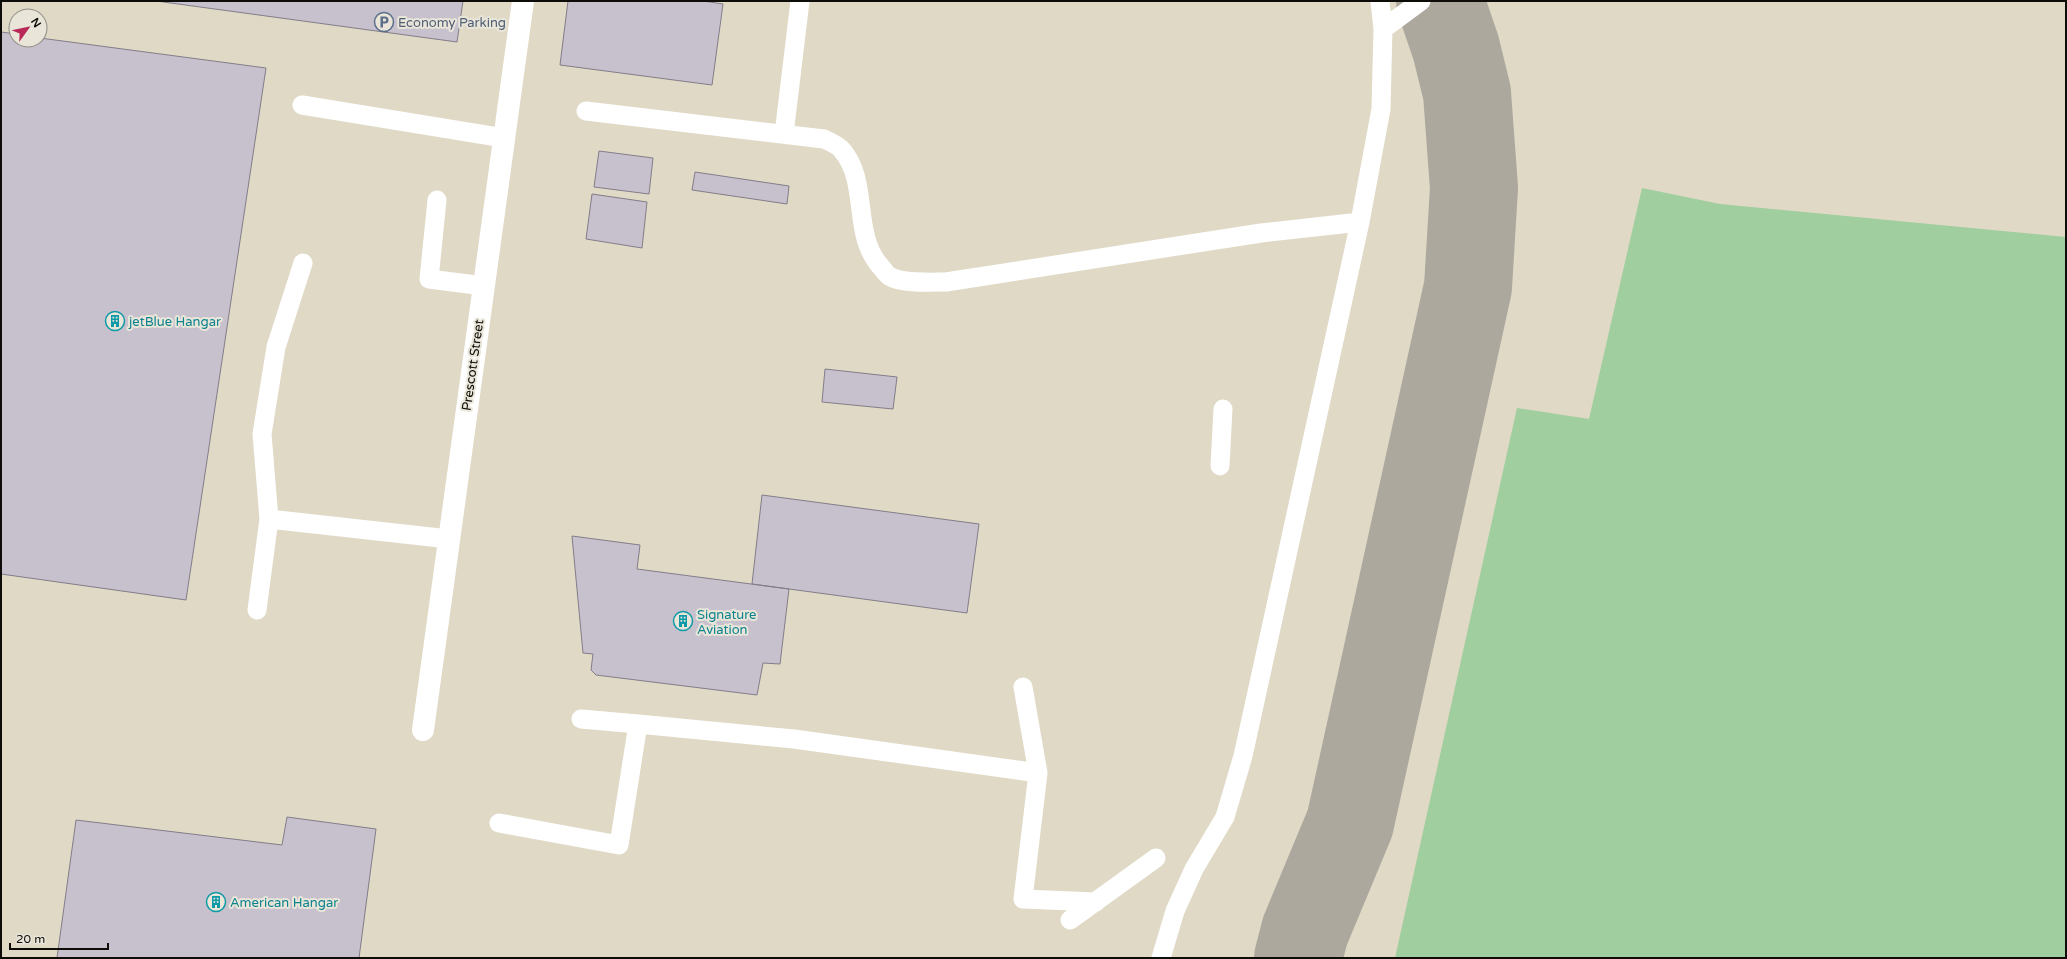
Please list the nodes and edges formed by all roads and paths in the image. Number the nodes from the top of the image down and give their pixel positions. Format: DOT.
graph roads {
  1 [pos="523,1"];
  2 [pos="800,1"];
  3 [pos="1380,1"];
  4 [pos="1421,1"];
  5 [pos="1382,29"];
  6 [pos="302,105"];
  7 [pos="586,112"];
  8 [pos="784,134"];
  9 [pos="504,138"];
  10 [pos="437,200"];
  11 [pos="1360,222"];
  12 [pos="303,263"];
  13 [pos="484,286"];
  14 [pos="1223,408"];
  15 [pos="1220,466"];
  16 [pos="268,519"];
  17 [pos="449,539"];
  18 [pos="257,610"];
  19 [pos="1023,688"];
  20 [pos="581,718"];
  21 [pos="638,724"];
  22 [pos="423,730"];
  23 [pos="1038,773"];
  24 [pos="499,823"];
  25 [pos="1156,858"];
  26 [pos="1096,902"];
  27 [pos="1070,920"];
  28 [pos="1161,958"];
  1 -- 9 [label="street, Prescott Street"];
  2 -- 8 [label="lane"];
  3 -- 5 [label="lane"];
  4 -- 5 [label="lane"];
  5 -- 11 [label="lane"];
  6 -- 9 [label="lane"];
  7 -- 8 [label="lane"];
  8 -- 11 [label="lane"];
  9 -- 13 [label="street, Prescott Street"];
  10 -- 13 [label="lane"];
  11 -- 28 [label="lane"];
  12 -- 16 [label="lane"];
  13 -- 17 [label="street, Prescott Street"];
  14 -- 15 [label="lane"];
  16 -- 17 [label="lane"];
  16 -- 18 [label="lane"];
  17 -- 22 [label="street, Prescott Street"];
  19 -- 23 [label="lane"];
  20 -- 21 [label="lane"];
  21 -- 23 [label="lane"];
  21 -- 24 [label="lane"];
  23 -- 26 [label="lane"];
  25 -- 26 [label="lane"];
  26 -- 27 [label="lane"];
}
